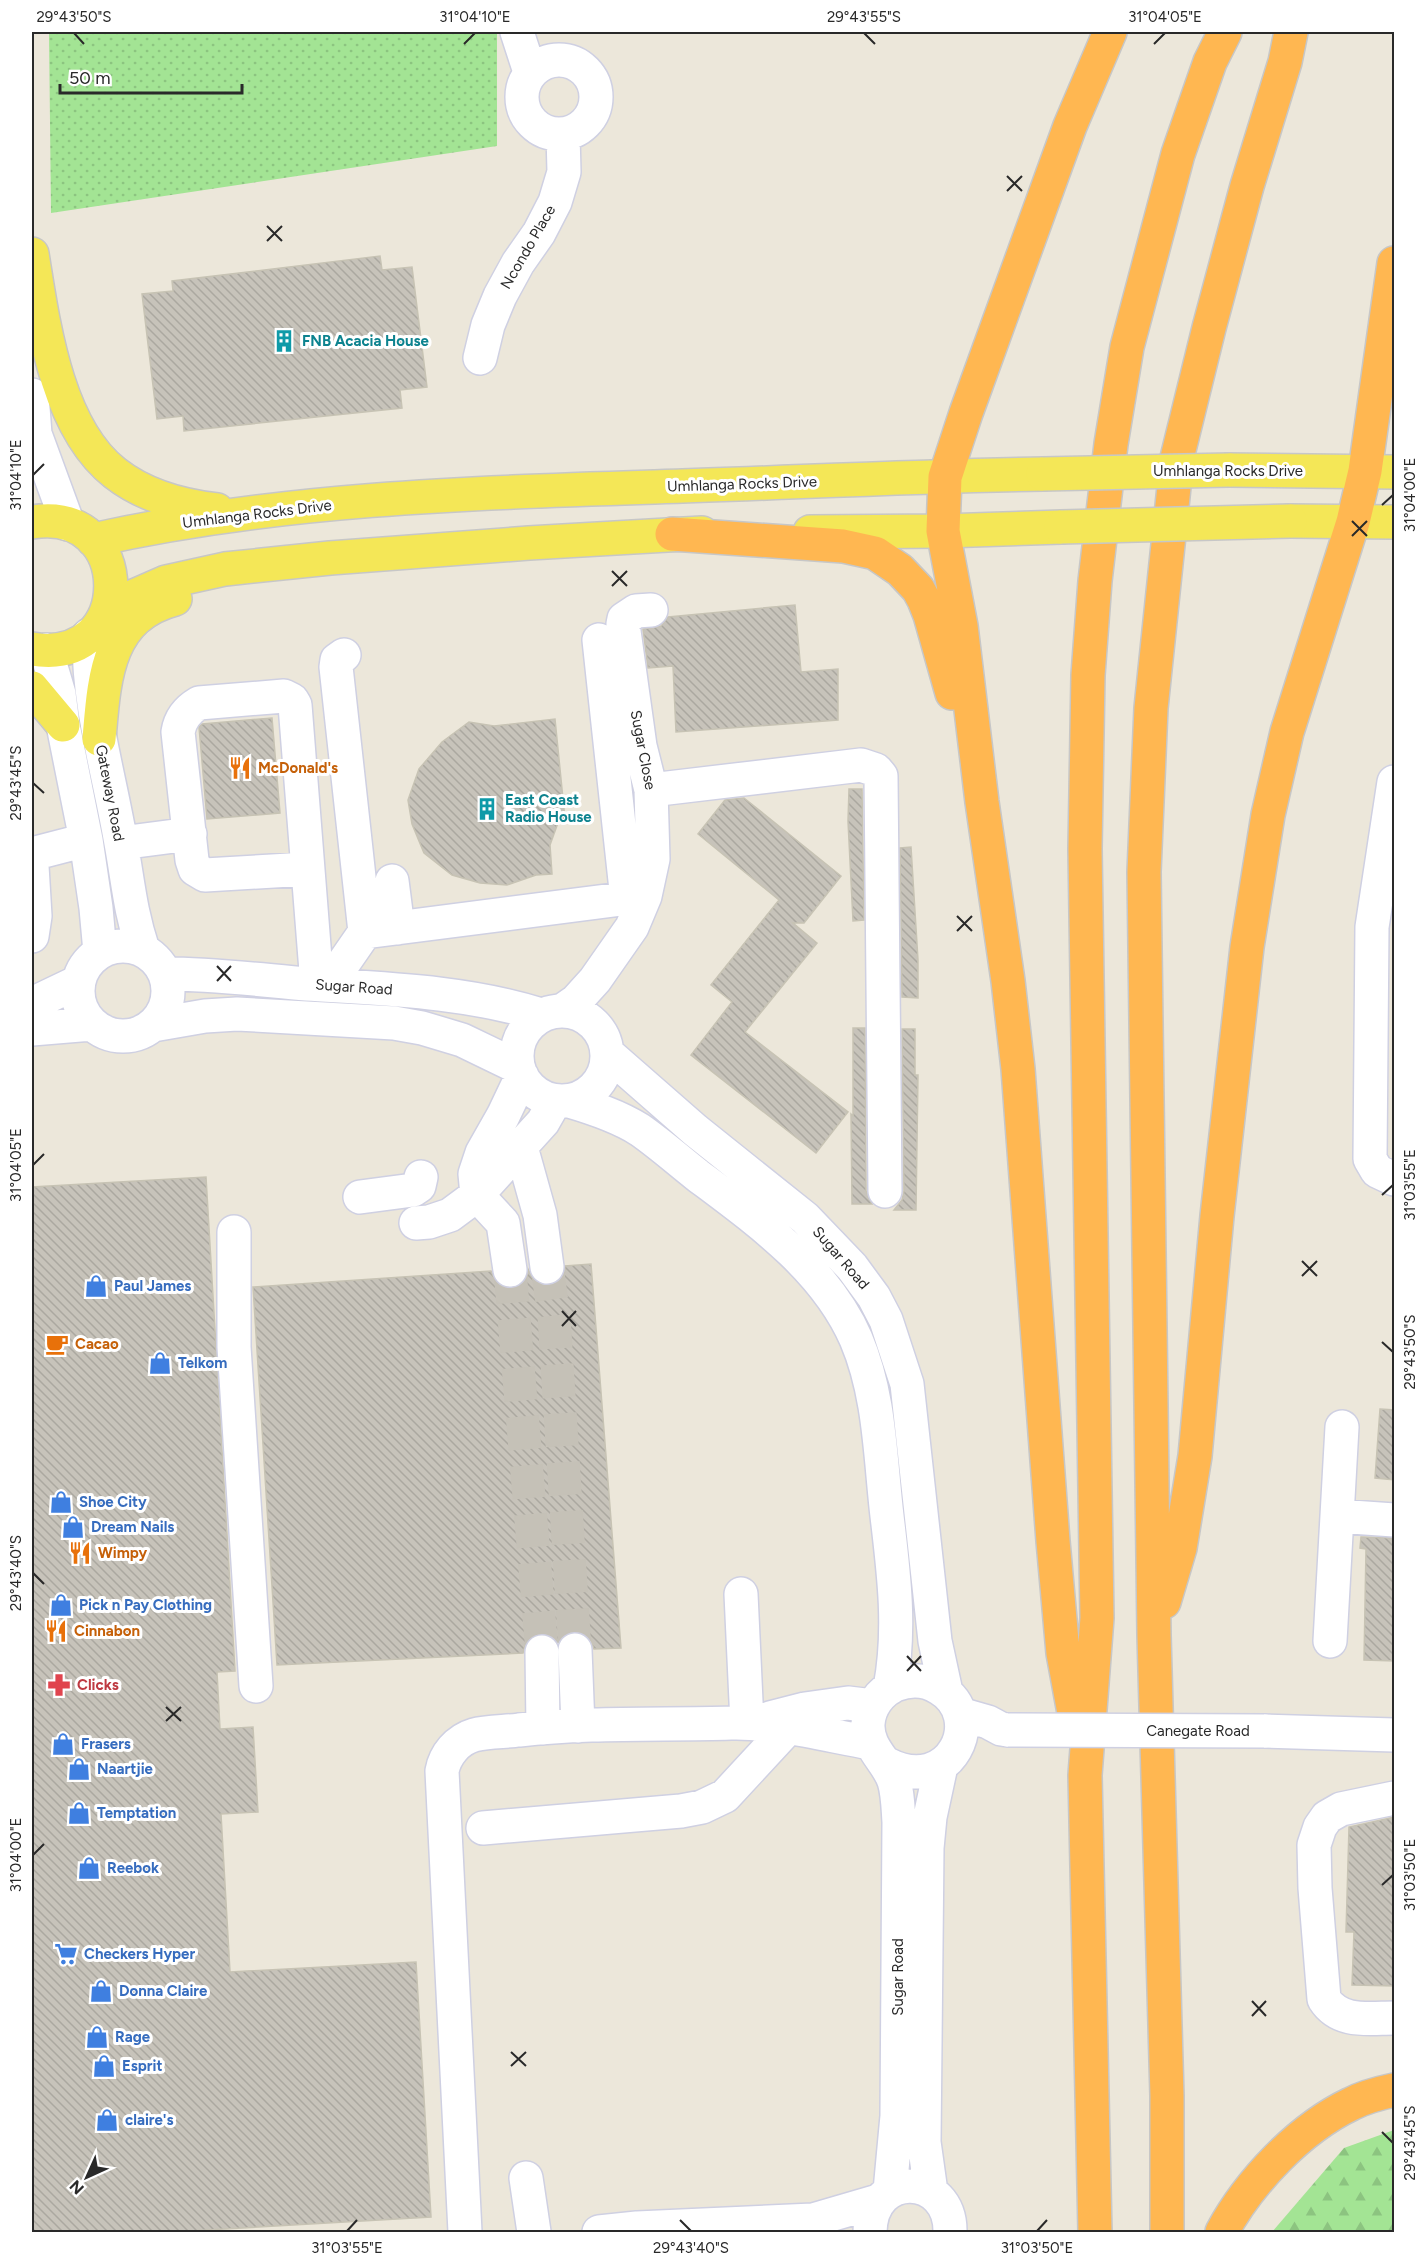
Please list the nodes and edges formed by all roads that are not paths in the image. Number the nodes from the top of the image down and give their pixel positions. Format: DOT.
graph roads {
  1 [pos="517,32"];
  2 [pos="556,32"];
  3 [pos="1110,32"];
  4 [pos="1225,32"];
  5 [pos="1299,32"];
  6 [pos="1212,46"];
  7 [pos="1288,47"];
  8 [pos="575,63"];
  9 [pos="530,72"];
  10 [pos="563,134"];
  11 [pos="32,254"];
  12 [pos="1395,263"];
  13 [pos="480,358"];
  14 [pos="32,395"];
  15 [pos="1380,471"];
  16 [pos="945,477"];
  17 [pos="246,514"];
  18 [pos="32,522"];
  19 [pos="1353,522"];
  20 [pos="1395,522"];
  21 [pos="944,531"];
  22 [pos="80,532"];
  23 [pos="672,534"];
  24 [pos="330,558"];
  25 [pos="109,607"];
  26 [pos="651,610"];
  27 [pos="89,635"];
  28 [pos="599,640"];
  29 [pos="39,650"];
  30 [pos="344,655"];
  31 [pos="32,688"];
  32 [pos="63,725"];
  33 [pos="99,739"];
  34 [pos="1395,782"];
  35 [pos="651,790"];
  36 [pos="982,802"];
  37 [pos="190,834"];
  38 [pos="86,840"];
  39 [pos="121,843"];
  40 [pos="32,854"];
  41 [pos="32,866"];
  42 [pos="307,869"];
  43 [pos="392,881"];
  44 [pos="636,897"];
  45 [pos="398,928"];
  46 [pos="365,932"];
  47 [pos="32,936"];
  48 [pos="143,950"];
  49 [pos="100,952"];
  50 [pos="602,970"];
  51 [pos="166,974"];
  52 [pos="78,982"];
  53 [pos="323,984"];
  54 [pos="32,1004"];
  55 [pos="552,1013"];
  56 [pos="92,1024"];
  57 [pos="153,1025"];
  58 [pos="32,1029"];
  59 [pos="605,1044"];
  60 [pos="520,1072"];
  61 [pos="562,1101"];
  62 [pos="521,1147"];
  63 [pos="421,1177"];
  64 [pos="1395,1179"];
  65 [pos="885,1191"];
  66 [pos="477,1195"];
  67 [pos="360,1197"];
  68 [pos="416,1223"];
  69 [pos="234,1232"];
  70 [pos="547,1267"];
  71 [pos="510,1270"];
  72 [pos="1342,1427"];
  73 [pos="1337,1516"];
  74 [pos="1395,1520"];
  75 [pos="734,1594"];
  76 [pos="1154,1635"];
  77 [pos="1330,1641"];
  78 [pos="575,1650"];
  79 [pos="542,1652"];
  80 [pos="256,1686"];
  81 [pos="881,1697"];
  82 [pos="744,1723"];
  83 [pos="578,1726"];
  84 [pos="543,1728"];
  85 [pos="787,1728"];
  86 [pos="951,1729"];
  87 [pos="1395,1735"];
  88 [pos="879,1754"];
  89 [pos="1085,1775"];
  90 [pos="1395,1798"];
  91 [pos="483,1828"];
  92 [pos="1395,2018"];
  93 [pos="1395,2090"];
  94 [pos="526,2178"];
  95 [pos="931,2192"];
  96 [pos="884,2196"];
  97 [pos="465,2232"];
  98 [pos="534,2232"];
  99 [pos="599,2232"];
  100 [pos="870,2232"];
  101 [pos="950,2232"];
  102 [pos="1095,2232"];
  103 [pos="1167,2232"];
  104 [pos="1222,2232"];
  1 -- 9 [label="street"];
  2 -- 8 [label="street"];
  3 -- 16 [label="highway"];
  4 -- 6 [label="highway"];
  5 -- 7 [label="highway"];
  6 -- 89 [label="highway"];
  7 -- 76 [label="highway"];
  8 -- 9 [label="street"];
  8 -- 10 [label="street"];
  9 -- 10 [label="street"];
  10 -- 13 [label="street, Ncondo Place"];
  11 -- 17 [label="main road"];
  12 -- 15 [label="highway"];
  14 -- 22 [label="street"];
  15 -- 16 [label="main road, Umhlanga Rocks Drive, bridge"];
  15 -- 19 [label="highway"];
  16 -- 17 [label="main road, Umhlanga Rocks Drive"];
  16 -- 21 [label="highway"];
  17 -- 22 [label="main road, Umhlanga Rocks Drive"];
  18 -- 22 [label="main road, Umhlanga Rocks Drive"];
  19 -- 20 [label="main road"];
  19 -- 21 [label="main road, bridge"];
  19 -- 76 [label="highway"];
  21 -- 23 [label="main road"];
  21 -- 36 [label="highway"];
  22 -- 25 [label="main road"];
  23 -- 24 [label="main road"];
  23 -- 36 [label="highway"];
  24 -- 25 [label="main road"];
  24 -- 33 [label="main road"];
  25 -- 27 [label="main road"];
  26 -- 35 [label="street, Sugar Close"];
  27 -- 29 [label="main road"];
  27 -- 33 [label="street, Gateway Road"];
  28 -- 44 [label="street"];
  29 -- 32 [label="street"];
  30 -- 46 [label="street"];
  31 -- 32 [label="main road"];
  32 -- 38 [label="street"];
  33 -- 39 [label="street, Gateway Road"];
  34 -- 64 [label="street"];
  35 -- 44 [label="street, Sugar Close"];
  35 -- 65 [label="street"];
  36 -- 89 [label="highway"];
  37 -- 39 [label="street"];
  37 -- 42 [label="street"];
  37 -- 42 [label="street"];
  38 -- 40 [label="street"];
  38 -- 49 [label="street"];
  39 -- 48 [label="street, Gateway Road"];
  41 -- 47 [label="street"];
  42 -- 53 [label="street"];
  43 -- 45 [label="street"];
  44 -- 45 [label="street"];
  44 -- 50 [label="street, Sugar Close"];
  45 -- 46 [label="street"];
  46 -- 53 [label="street"];
  48 -- 49 [label="street"];
  48 -- 51 [label="street"];
  49 -- 52 [label="street"];
  50 -- 55 [label="street, Sugar Close"];
  50 -- 59 [label="street, Sugar Close"];
  51 -- 53 [label="street, Sugar Road"];
  51 -- 57 [label="street"];
  52 -- 54 [label="street"];
  52 -- 56 [label="street"];
  53 -- 55 [label="street, Sugar Road"];
  55 -- 59 [label="street"];
  55 -- 60 [label="street"];
  56 -- 57 [label="street"];
  56 -- 58 [label="street"];
  57 -- 60 [label="street"];
  59 -- 61 [label="street"];
  59 -- 86 [label="street, Sugar Road"];
  60 -- 61 [label="street"];
  60 -- 66 [label="street"];
  61 -- 62 [label="street"];
  61 -- 81 [label="street, Sugar Road"];
  62 -- 66 [label="street"];
  62 -- 70 [label="street"];
  63 -- 67 [label="street"];
  66 -- 68 [label="street"];
  66 -- 71 [label="street"];
  69 -- 80 [label="street"];
  72 -- 73 [label="street"];
  73 -- 74 [label="street"];
  73 -- 77 [label="street"];
  75 -- 82 [label="street"];
  76 -- 103 [label="highway"];
  78 -- 83 [label="street"];
  79 -- 84 [label="street"];
  81 -- 82 [label="street"];
  81 -- 86 [label="street"];
  81 -- 88 [label="street"];
  82 -- 83 [label="street"];
  82 -- 85 [label="street"];
  83 -- 84 [label="street"];
  84 -- 97 [label="street"];
  85 -- 88 [label="street"];
  85 -- 91 [label="street"];
  86 -- 87 [label="street, Canegate Road, bridge"];
  86 -- 88 [label="street"];
  86 -- 95 [label="street, Sugar Road"];
  88 -- 96 [label="street, Sugar Road"];
  89 -- 102 [label="highway"];
  90 -- 92 [label="street"];
  93 -- 104 [label="highway"];
  94 -- 98 [label="street"];
  95 -- 96 [label="street"];
  95 -- 101 [label="street"];
  96 -- 99 [label="street"];
  96 -- 100 [label="street, Sugar Road"];
}
